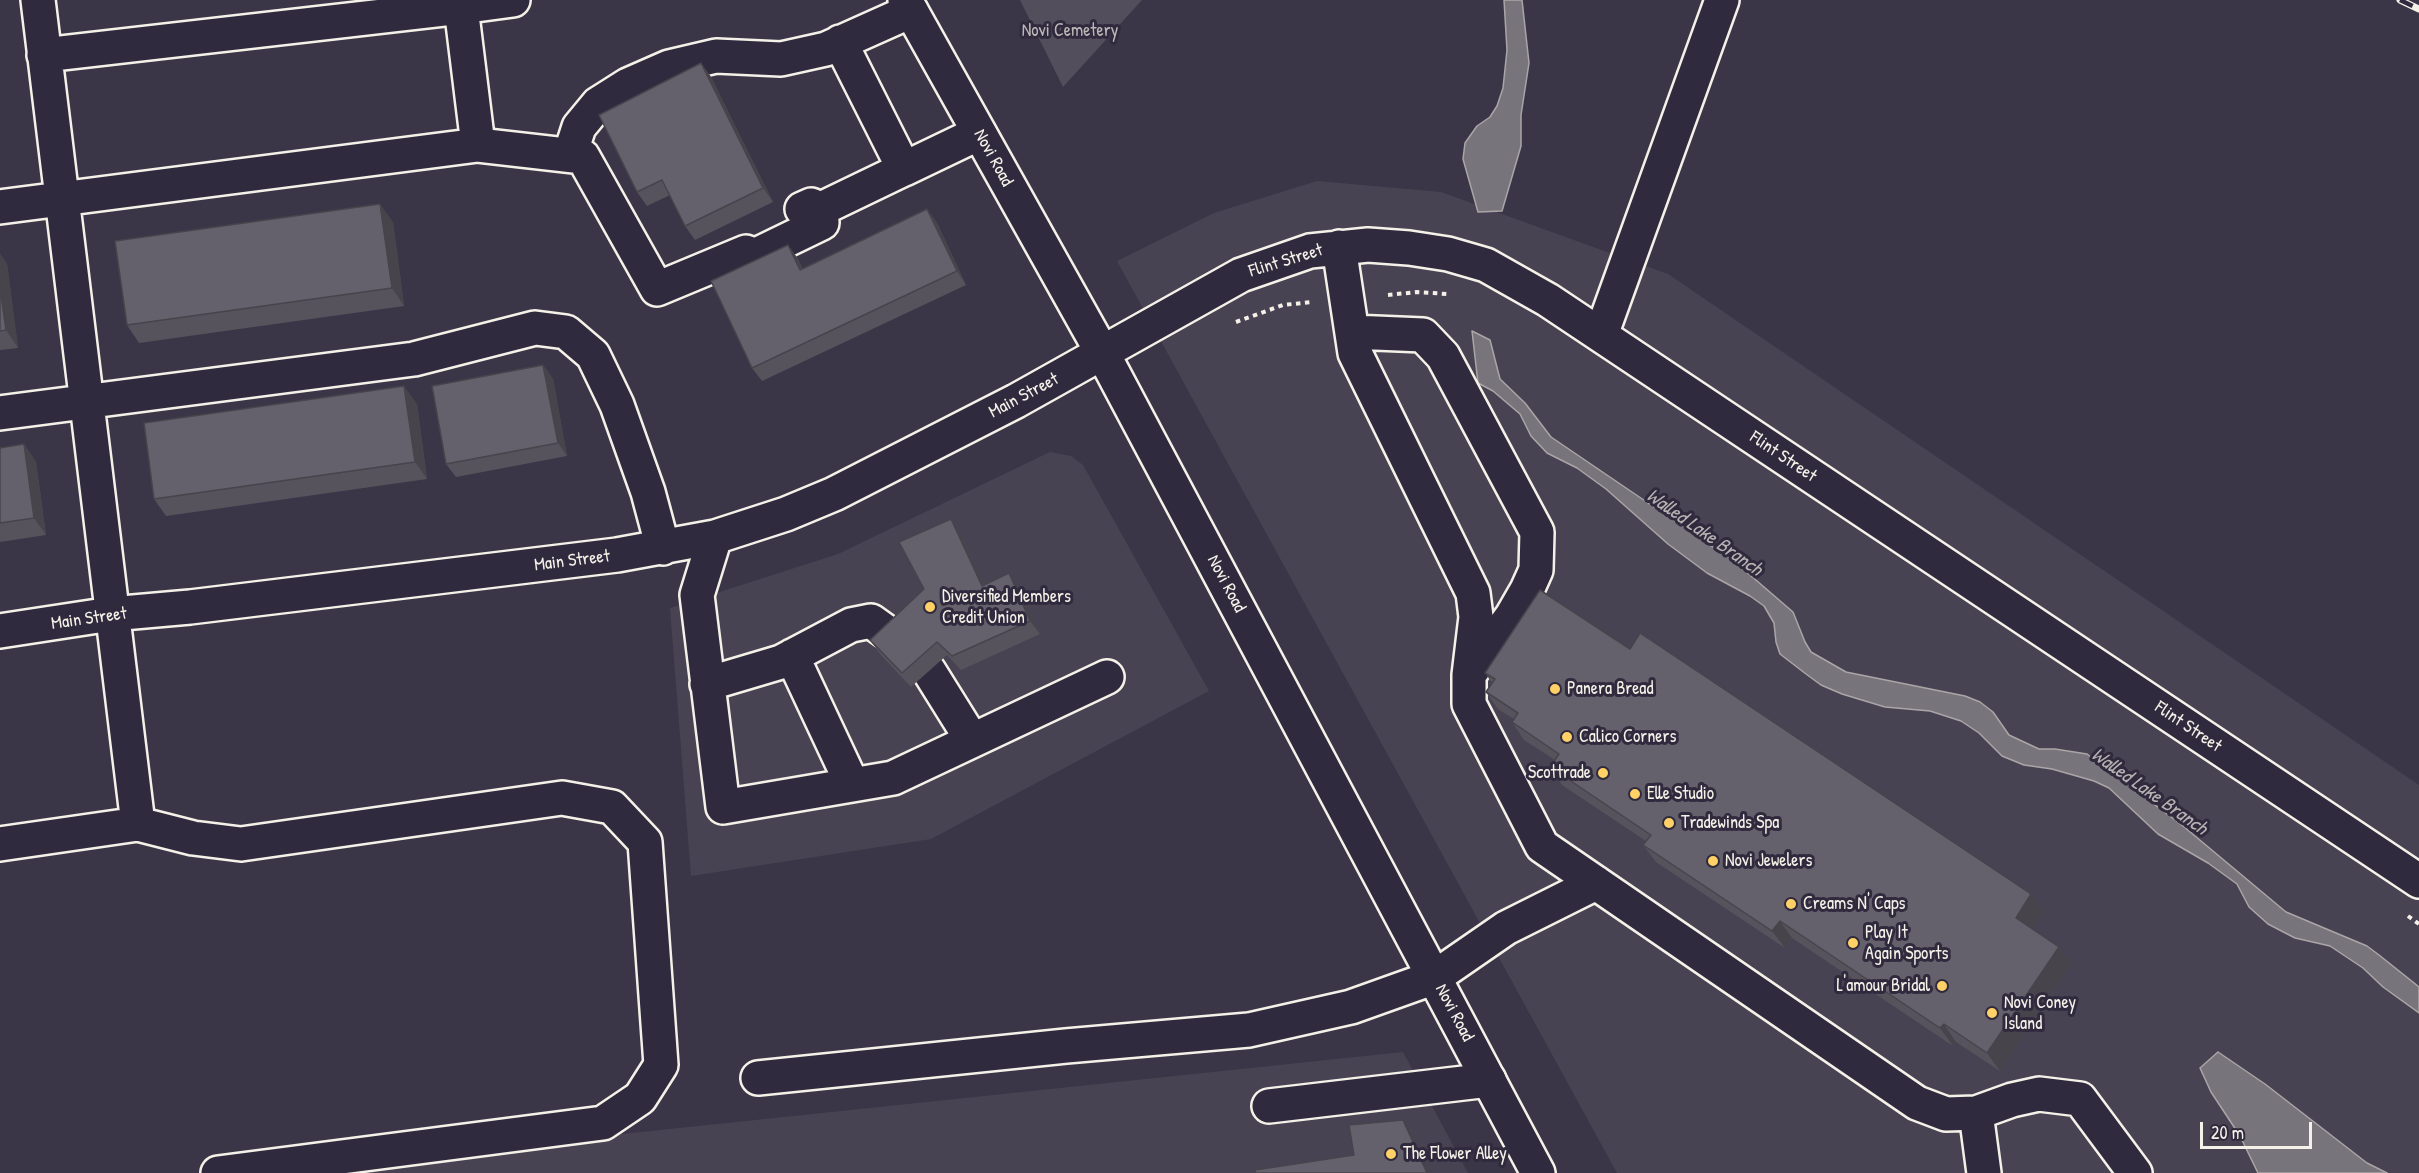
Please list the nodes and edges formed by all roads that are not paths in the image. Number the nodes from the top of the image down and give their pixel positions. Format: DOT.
graph roads {
  1 [pos="38,0"];
  2 [pos="513,0"];
  3 [pos="1722,0"];
  4 [pos="908,5"];
  5 [pos="461,7"];
  6 [pos="386,8"];
  7 [pos="840,42"];
  8 [pos="44,55"];
  9 [pos="979,133"];
  10 [pos="478,145"];
  11 [pos="570,155"];
  12 [pos="904,169"];
  13 [pos="62,198"];
  14 [pos="0,207"];
  15 [pos="1339,247"];
  16 [pos="1352,332"];
  17 [pos="1601,335"];
  18 [pos="1103,354"];
  19 [pos="87,402"];
  20 [pos="0,413"];
  21 [pos="715,537"];
  22 [pos="663,548"];
  23 [pos="111,614"];
  24 [pos="0,631"];
  25 [pos="896,639"];
  26 [pos="792,656"];
  27 [pos="929,671"];
  28 [pos="1469,675"];
  29 [pos="1107,677"];
  30 [pos="707,684"];
  31 [pos="972,740"];
  32 [pos="852,784"];
  33 [pos="138,824"];
  34 [pos="0,844"];
  35 [pos="2419,881"];
  36 [pos="1596,883"];
  37 [pos="1435,977"];
  38 [pos="758,1078"];
  39 [pos="1489,1080"];
  40 [pos="1269,1106"];
  41 [pos="1976,1113"];
  42 [pos="219,1173"];
  43 [pos="1538,1173"];
  44 [pos="1984,1173"];
  45 [pos="2134,1173"];
  1 -- 8 [label="street"];
  2 -- 5 [label="street"];
  3 -- 17 [label="street"];
  4 -- 7 [label="street"];
  4 -- 9 [label="street, Novi Road"];
  5 -- 6 [label="street"];
  5 -- 10 [label="street"];
  6 -- 8 [label="street"];
  7 -- 11 [label="street"];
  7 -- 12 [label="street"];
  8 -- 13 [label="street"];
  9 -- 12 [label="street"];
  9 -- 18 [label="street, Novi Road"];
  10 -- 11 [label="street"];
  10 -- 13 [label="street"];
  11 -- 12 [label="street"];
  13 -- 14 [label="street"];
  13 -- 19 [label="street"];
  15 -- 16 [label="street"];
  15 -- 17 [label="street, Flint Street"];
  15 -- 18 [label="street, Flint Street"];
  16 -- 28 [label="street"];
  16 -- 28 [label="street"];
  17 -- 35 [label="street, Flint Street"];
  18 -- 21 [label="street, Main Street"];
  18 -- 37 [label="street, Novi Road"];
  19 -- 20 [label="street"];
  19 -- 22 [label="street"];
  19 -- 23 [label="street"];
  21 -- 22 [label="street, Main Street"];
  21 -- 30 [label="street"];
  22 -- 23 [label="street, Main Street"];
  23 -- 24 [label="street, Main Street"];
  23 -- 33 [label="street"];
  25 -- 26 [label="street"];
  26 -- 30 [label="street"];
  26 -- 32 [label="street"];
  27 -- 31 [label="street"];
  28 -- 36 [label="street"];
  29 -- 31 [label="street"];
  30 -- 32 [label="street"];
  31 -- 32 [label="street"];
  33 -- 34 [label="street"];
  33 -- 42 [label="street"];
  36 -- 37 [label="street"];
  36 -- 41 [label="street"];
  37 -- 38 [label="street"];
  37 -- 39 [label="street, Novi Road"];
  39 -- 40 [label="street"];
  39 -- 43 [label="street, Novi Road"];
  41 -- 44 [label="street"];
  41 -- 45 [label="street"];
}
